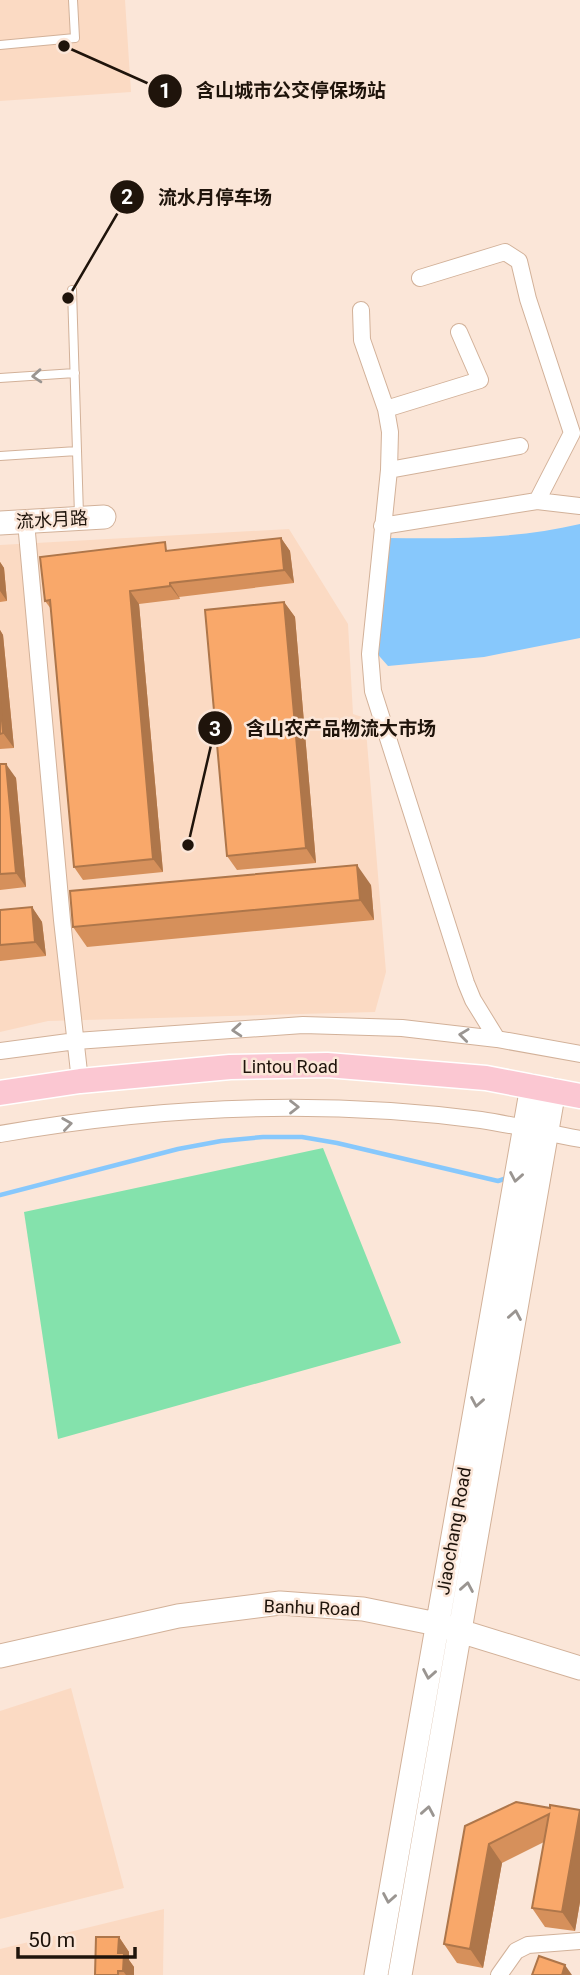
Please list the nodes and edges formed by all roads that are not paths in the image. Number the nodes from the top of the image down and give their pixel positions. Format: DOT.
graph roads {
  1 [pos="73,0"];
  2 [pos="0,45"];
  3 [pos="420,278"];
  4 [pos="72,290"];
  5 [pos="361,310"];
  6 [pos="459,332"];
  7 [pos="75,373"];
  8 [pos="0,378"];
  9 [pos="386,409"];
  10 [pos="520,446"];
  11 [pos="77,451"];
  12 [pos="0,456"];
  13 [pos="389,470"];
  14 [pos="537,501"];
  15 [pos="580,506"];
  16 [pos="104,517"];
  17 [pos="79,519"];
  18 [pos="26,522"];
  19 [pos="0,523"];
  20 [pos="382,526"];
  21 [pos="497,1039"];
  22 [pos="76,1041"];
  23 [pos="0,1051"];
  24 [pos="580,1054"];
  25 [pos="80,1081"];
  26 [pos="543,1088"];
  27 [pos="0,1093"];
  28 [pos="580,1096"];
  29 [pos="536,1131"];
  30 [pos="0,1134"];
  31 [pos="580,1139"];
  32 [pos="448,1628"];
  33 [pos="0,1656"];
  34 [pos="580,1668"];
  35 [pos="580,1941"];
  36 [pos="376,1975"];
  37 [pos="400,1975"];
  38 [pos="499,1975"];
  1 -- 2 [label="lane"];
  3 -- 14 [label="street"];
  4 -- 7 [label="lane"];
  5 -- 9 [label="street"];
  6 -- 9 [label="street"];
  7 -- 8 [label="lane, one-way"];
  7 -- 11 [label="lane"];
  9 -- 13 [label="street"];
  10 -- 13 [label="street"];
  11 -- 12 [label="lane"];
  11 -- 17 [label="lane"];
  13 -- 20 [label="street"];
  14 -- 15 [label="street"];
  14 -- 20 [label="street"];
  16 -- 17 [label="main road, 流水月路"];
  17 -- 18 [label="main road, 流水月路"];
  18 -- 19 [label="main road, 流水月路"];
  18 -- 22 [label="street"];
  20 -- 21 [label="street"];
  21 -- 22 [label="street, one-way"];
  21 -- 24 [label="street"];
  22 -- 23 [label="street"];
  22 -- 25 [label="street"];
  25 -- 26 [label="main road, Lintou Road"];
  25 -- 27 [label="main road, Lintou Road"];
  26 -- 28 [label="main road, Lintou Road"];
  26 -- 29 [label="main road, Jiaochang Road"];
  30 -- 29 [label="street, one-way"];
  29 -- 31 [label="street"];
  29 -- 32 [label="main road, Jiaochang Road"];
  32 -- 33 [label="main road, Banhu Road"];
  32 -- 34 [label="main road, Banhu Road"];
  32 -- 36 [label="main road, Jiaochang Road, one-way"];
  37 -- 32 [label="main road, Jiaochang Road, one-way"];
  35 -- 38 [label="street"];
}
